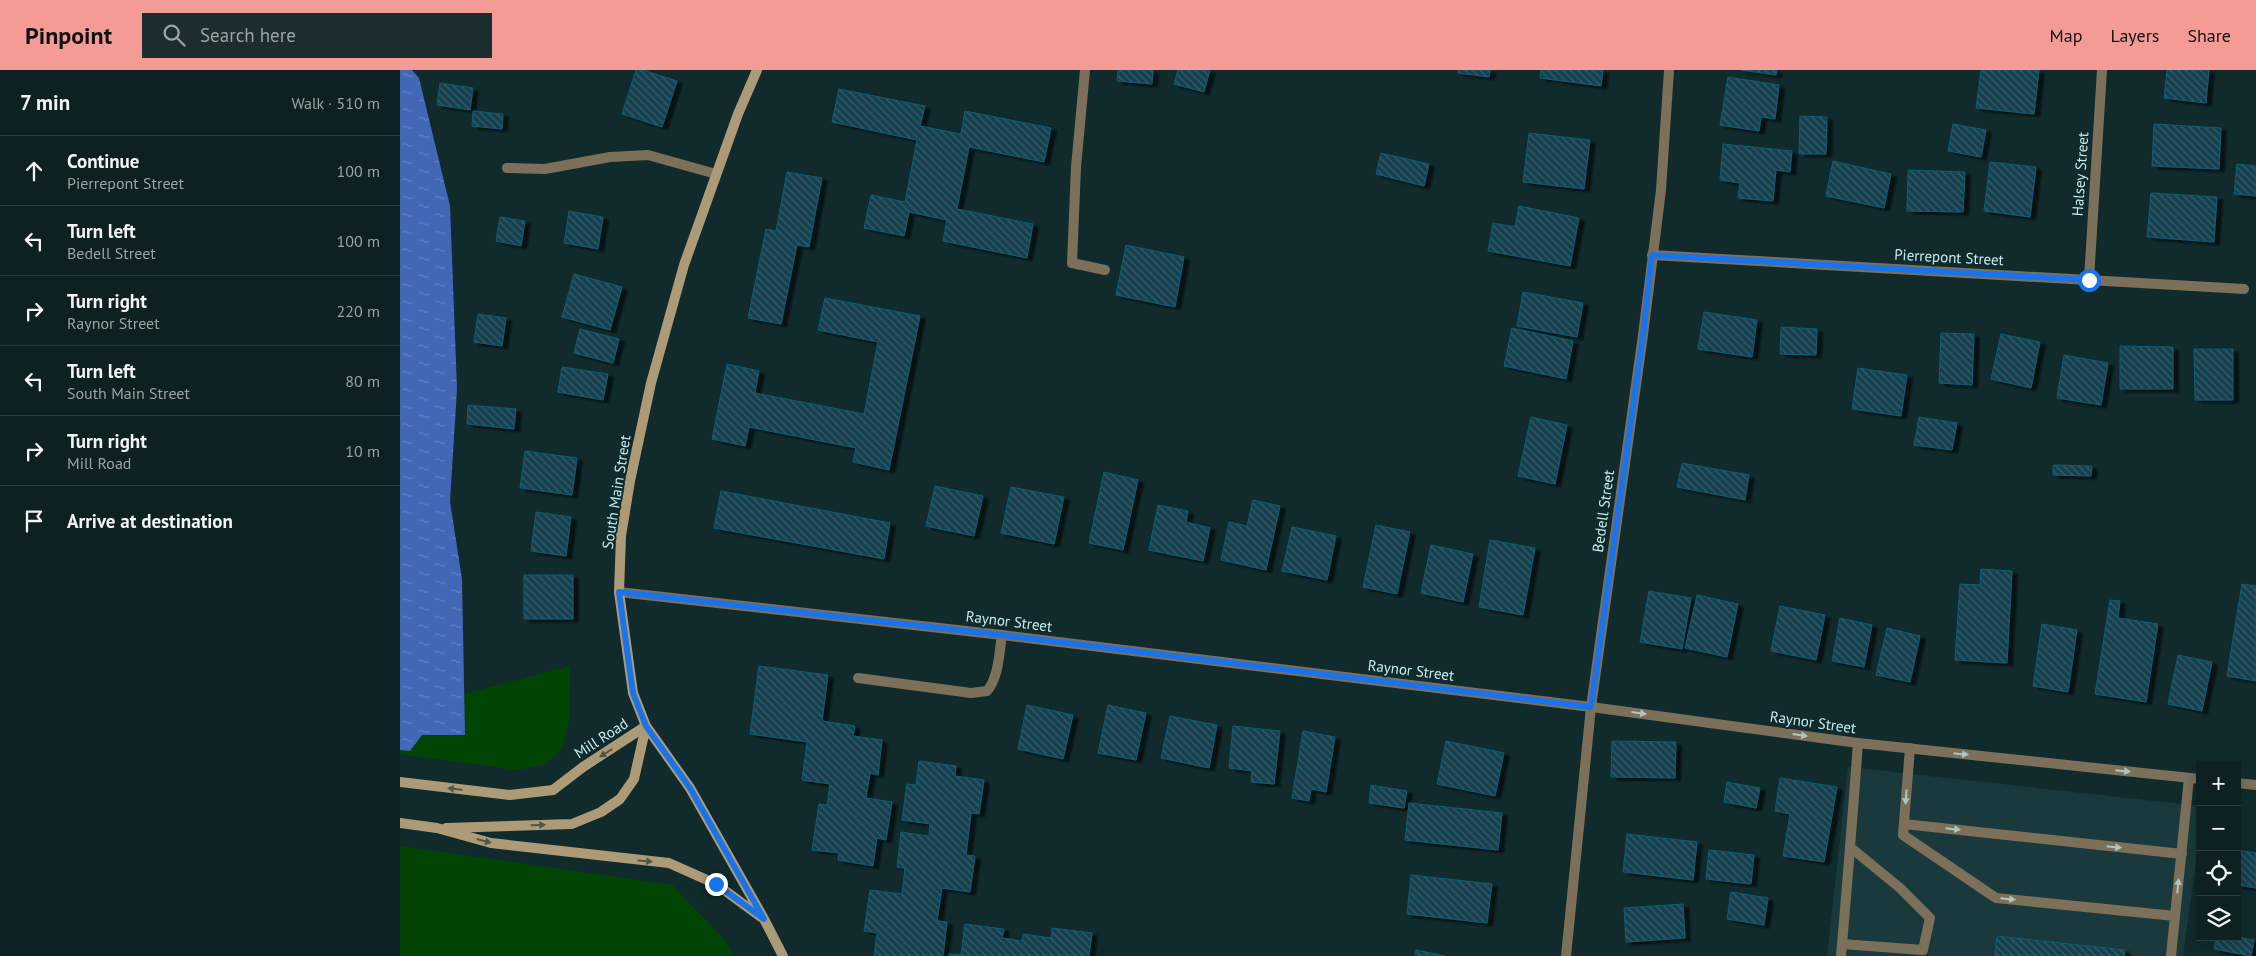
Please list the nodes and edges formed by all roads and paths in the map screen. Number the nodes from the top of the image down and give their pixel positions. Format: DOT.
graph roads {
  1 [pos="757,70"];
  2 [pos="1085,70"];
  3 [pos="1669,70"];
  4 [pos="2102,70"];
  5 [pos="507,168"];
  6 [pos="716,174"];
  7 [pos="1652,255"];
  8 [pos="1104,270"];
  9 [pos="2089,280"];
  10 [pos="2244,289"];
  11 [pos="619,592"];
  12 [pos="1002,635"];
  13 [pos="858,678"];
  14 [pos="1591,707"];
  15 [pos="646,726"];
  16 [pos="1858,743"];
  17 [pos="1910,748"];
  18 [pos="2194,778"];
  19 [pos="400,782"];
  20 [pos="2241,783"];
  21 [pos="2256,785"];
  22 [pos="400,822"];
  23 [pos="1904,824"];
  24 [pos="437,828"];
  25 [pos="1850,847"];
  26 [pos="2182,854"];
  27 [pos="2175,916"];
  28 [pos="764,919"];
  29 [pos="1842,944"];
  30 [pos="782,956"];
  31 [pos="1566,956"];
  32 [pos="1841,956"];
  33 [pos="2171,956"];
  1 -- 6 [label="main road, South Main Street"];
  2 -- 8 [label="street"];
  3 -- 7 [label="street, Bedell Street"];
  4 -- 9 [label="street, Halsey Street"];
  5 -- 6 [label="street"];
  6 -- 11 [label="main road, South Main Street"];
  7 -- 9 [label="street, Pierrepont Street"];
  7 -- 14 [label="street, Bedell Street"];
  9 -- 10 [label="street, Pierrepont Street"];
  11 -- 12 [label="street, Raynor Street"];
  11 -- 15 [label="main road, South Main Street"];
  12 -- 13 [label="street"];
  12 -- 14 [label="street, Raynor Street"];
  14 -- 16 [label="street, Raynor Street, one-way"];
  14 -- 31 [label="street, Bedell Street"];
  15 -- 19 [label="main road, Mill Road, one-way"];
  24 -- 15 [label="main road, Mill Road, one-way"];
  15 -- 28 [label="main road, South Main Street"];
  16 -- 17 [label="street, Raynor Street"];
  16 -- 25 [label="street"];
  17 -- 18 [label="street, Raynor Street, one-way"];
  17 -- 23 [label="street, one-way"];
  18 -- 26 [label="street"];
  20 -- 21 [label="street"];
  22 -- 24 [label="main road, Mill Road"];
  23 -- 26 [label="street, one-way"];
  23 -- 27 [label="street, one-way"];
  24 -- 28 [label="main road, Mill Road, one-way"];
  25 -- 29 [label="street"];
  25 -- 29 [label="street"];
  27 -- 26 [label="street, one-way"];
  27 -- 33 [label="street"];
  28 -- 30 [label="main road, South Main Street"];
  29 -- 32 [label="street"];
}
